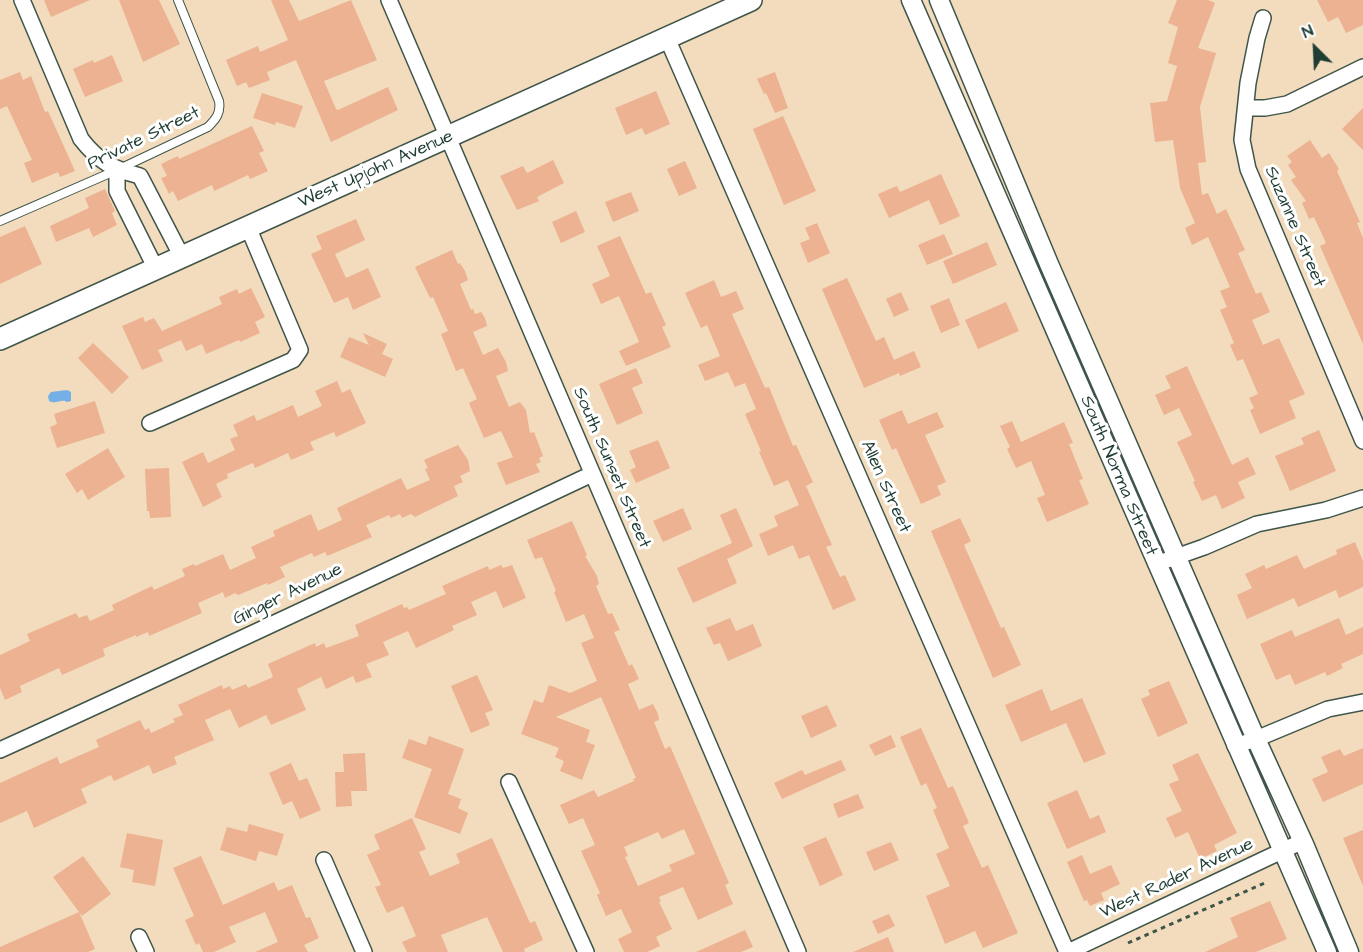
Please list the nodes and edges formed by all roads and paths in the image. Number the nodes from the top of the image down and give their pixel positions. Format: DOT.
graph roads {
  1 [pos="22,0"];
  2 [pos="178,0"];
  3 [pos="388,0"];
  4 [pos="750,0"];
  5 [pos="911,0"];
  6 [pos="939,0"];
  7 [pos="1263,18"];
  8 [pos="667,38"];
  9 [pos="1363,67"];
  10 [pos="1246,108"];
  11 [pos="447,137"];
  12 [pos="117,170"];
  13 [pos="0,221"];
  14 [pos="248,227"];
  15 [pos="182,257"];
  16 [pos="156,269"];
  17 [pos="0,339"];
  18 [pos="150,423"];
  19 [pos="1363,441"];
  20 [pos="592,474"];
  21 [pos="1363,498"];
  22 [pos="1178,557"];
  23 [pos="1156,564"];
  24 [pos="1363,702"];
  25 [pos="1256,739"];
  26 [pos="1235,746"];
  27 [pos="0,750"];
  28 [pos="509,782"];
  29 [pos="1303,841"];
  30 [pos="1283,850"];
  31 [pos="324,860"];
  32 [pos="1267,882"];
  33 [pos="139,937"];
  34 [pos="1118,947"];
  35 [pos="146,952"];
  36 [pos="364,952"];
  37 [pos="586,952"];
  38 [pos="798,952"];
  39 [pos="1067,952"];
  40 [pos="1327,952"];
  41 [pos="1348,952"];
  1 -- 12 [label="street"];
  2 -- 12 [label="lane, Private Street"];
  3 -- 11 [label="street, South Sunset Street"];
  4 -- 8 [label="main road, West Upjohn Avenue"];
  5 -- 23 [label="street, South Norma Street"];
  6 -- 22 [label="street, South Norma Street"];
  7 -- 10 [label="street, Suzanne Street"];
  8 -- 11 [label="main road, West Upjohn Avenue"];
  8 -- 39 [label="street, Allen Street"];
  9 -- 10 [label="street"];
  10 -- 19 [label="street, Suzanne Street"];
  11 -- 14 [label="main road, West Upjohn Avenue"];
  11 -- 20 [label="street, South Sunset Street"];
  12 -- 13 [label="lane, Private Street"];
  12 -- 15 [label="street"];
  12 -- 16 [label="street"];
  14 -- 15 [label="main road, West Upjohn Avenue"];
  14 -- 18 [label="street"];
  15 -- 16 [label="main road, West Upjohn Avenue"];
  16 -- 17 [label="main road, West Upjohn Avenue"];
  20 -- 27 [label="street, Ginger Avenue"];
  20 -- 38 [label="street, South Sunset Street"];
  21 -- 22 [label="street"];
  22 -- 23 [label="street"];
  22 -- 25 [label="street, South Norma Street"];
  23 -- 26 [label="street, South Norma Street"];
  24 -- 25 [label="street"];
  25 -- 26 [label="street"];
  25 -- 29 [label="street, South Norma Street"];
  26 -- 30 [label="street, South Norma Street"];
  28 -- 37 [label="street"];
  29 -- 30 [label="street, West Rader Avenue"];
  29 -- 41 [label="street, South Norma Street"];
  30 -- 39 [label="street, West Rader Avenue"];
  30 -- 40 [label="street, South Norma Street"];
  31 -- 36 [label="street"];
  32 -- 34 [label="path"];
  33 -- 35 [label="street"];
}
